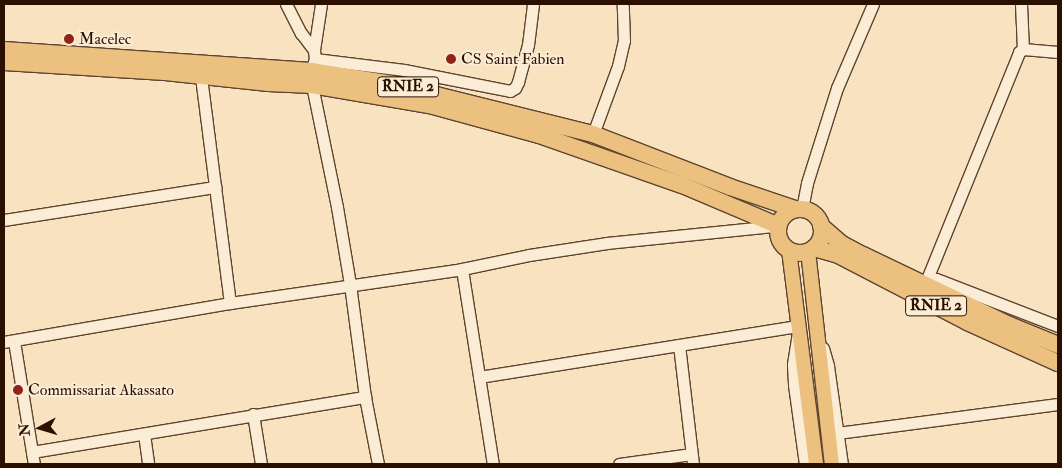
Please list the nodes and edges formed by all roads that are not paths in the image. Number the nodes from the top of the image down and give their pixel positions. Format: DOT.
graph roads {
  1 [pos="286,4"];
  2 [pos="321,4"];
  3 [pos="533,4"];
  4 [pos="623,4"];
  5 [pos="874,4"];
  6 [pos="1021,4"];
  7 [pos="1023,49"];
  8 [pos="4,50"];
  9 [pos="1058,52"];
  10 [pos="4,62"];
  11 [pos="313,66"];
  12 [pos="201,77"];
  13 [pos="593,134"];
  14 [pos="215,187"];
  15 [pos="799,209"];
  16 [pos="4,220"];
  17 [pos="779,226"];
  18 [pos="821,226"];
  19 [pos="789,250"];
  20 [pos="811,250"];
  21 [pos="462,269"];
  22 [pos="923,280"];
  23 [pos="350,284"];
  24 [pos="230,303"];
  25 [pos="816,324"];
  26 [pos="799,326"];
  27 [pos="1058,326"];
  28 [pos="9,341"];
  29 [pos="1058,344"];
  30 [pos="679,345"];
  31 [pos="1058,362"];
  32 [pos="479,377"];
  33 [pos="365,397"];
  34 [pos="1058,404"];
  35 [pos="253,414"];
  36 [pos="837,433"];
  37 [pos="144,434"];
  38 [pos="33,458"];
  39 [pos="692,459"];
  40 [pos="148,464"];
  41 [pos="261,464"];
  42 [pos="378,464"];
  43 [pos="493,464"];
  44 [pos="619,464"];
  45 [pos="805,464"];
  46 [pos="816,464"];
  47 [pos="832,464"];
  48 [pos="842,464"];
  1 -- 11 [label="street"];
  2 -- 11 [label="street"];
  3 -- 11 [label="street"];
  4 -- 13 [label="street"];
  5 -- 15 [label="street"];
  6 -- 7 [label="street"];
  7 -- 9 [label="street"];
  7 -- 22 [label="street"];
  8 -- 11 [label="highway, RNIE 2 / RNIE 2"];
  10 -- 12 [label="highway, RNIE 2 / RNIE 2"];
  11 -- 12 [label="highway, RNIE 2 / RNIE 2"];
  11 -- 13 [label="highway, RNIE 2 / RNIE 2"];
  11 -- 17 [label="highway, RNIE 2 / RNIE 2"];
  11 -- 23 [label="street"];
  12 -- 14 [label="street"];
  13 -- 15 [label="highway, RNIE 2 / RNIE 2"];
  14 -- 16 [label="street"];
  14 -- 24 [label="street"];
  15 -- 17 [label="highway"];
  15 -- 18 [label="highway, RNIE 2 / RNIE 2"];
  17 -- 19 [label="highway"];
  17 -- 21 [label="street"];
  18 -- 20 [label="highway"];
  18 -- 22 [label="highway, RNIE 2 / RNIE 2"];
  19 -- 20 [label="highway, RNIE 2 / RNIE 2"];
  19 -- 26 [label="main road"];
  20 -- 25 [label="main road"];
  20 -- 31 [label="highway, RNIE 2 / RNIE 2"];
  21 -- 23 [label="street"];
  21 -- 32 [label="street"];
  22 -- 27 [label="street"];
  22 -- 29 [label="highway, RNIE 2 / RNIE 2"];
  23 -- 24 [label="street"];
  23 -- 33 [label="street"];
  24 -- 28 [label="street"];
  25 -- 36 [label="street"];
  25 -- 47 [label="main road"];
  26 -- 30 [label="street"];
  26 -- 45 [label="street"];
  26 -- 46 [label="main road"];
  28 -- 38 [label="street"];
  30 -- 32 [label="street"];
  30 -- 39 [label="street"];
  32 -- 43 [label="street"];
  33 -- 35 [label="street"];
  33 -- 42 [label="street"];
  34 -- 36 [label="street"];
  35 -- 37 [label="street"];
  35 -- 41 [label="street"];
  36 -- 48 [label="street"];
  37 -- 38 [label="street"];
  37 -- 40 [label="street"];
  39 -- 44 [label="street"];
}
